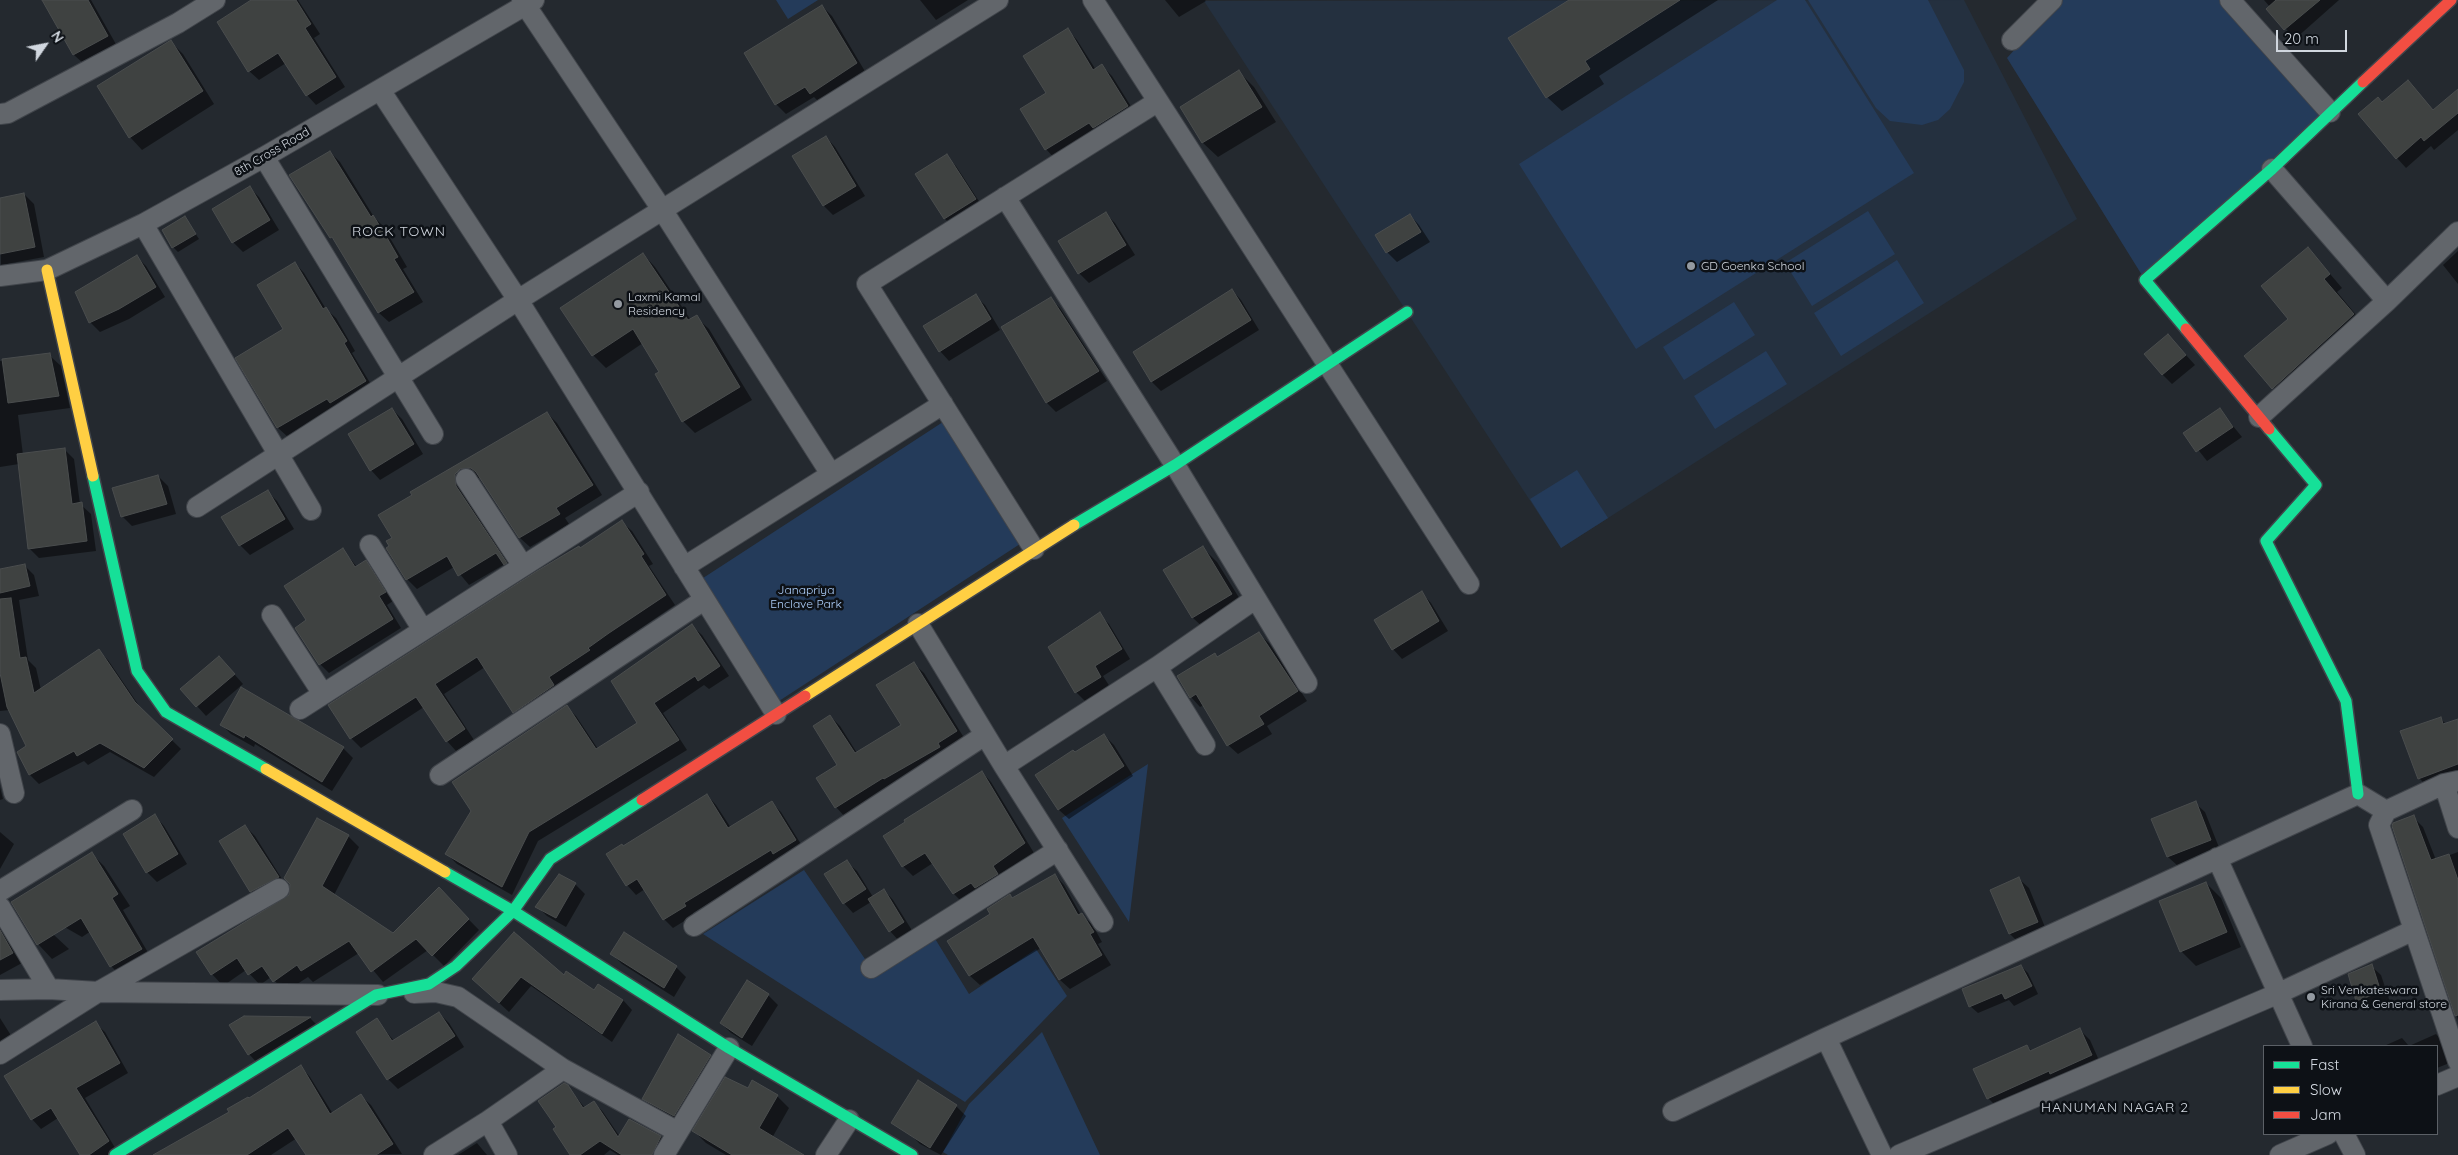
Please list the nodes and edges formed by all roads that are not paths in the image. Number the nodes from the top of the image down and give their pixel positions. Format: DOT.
graph roads {
  1 [pos="215,0"];
  2 [pos="998,0"];
  3 [pos="1093,0"];
  4 [pos="2052,0"];
  5 [pos="2230,0"];
  6 [pos="527,2"];
  7 [pos="2454,3"];
  8 [pos="2012,40"];
  9 [pos="380,90"];
  10 [pos="1157,102"];
  11 [pos="2330,112"];
  12 [pos="0,114"];
  13 [pos="264,157"];
  14 [pos="2272,169"];
  15 [pos="1005,197"];
  16 [pos="664,211"];
  17 [pos="143,224"];
  18 [pos="2458,232"];
  19 [pos="47,270"];
  20 [pos="0,276"];
  21 [pos="518,300"];
  22 [pos="2387,301"];
  23 [pos="1407,312"];
  24 [pos="1327,366"];
  25 [pos="399,377"];
  26 [pos="943,404"];
  27 [pos="2259,417"];
  28 [pos="432,434"];
  29 [pos="279,454"];
  30 [pos="1175,464"];
  31 [pos="831,474"];
  32 [pos="466,479"];
  33 [pos="639,492"];
  34 [pos="197,507"];
  35 [pos="311,510"];
  36 [pos="370,545"];
  37 [pos="1034,549"];
  38 [pos="523,566"];
  39 [pos="684,567"];
  40 [pos="1468,584"];
  41 [pos="1255,599"];
  42 [pos="704,600"];
  43 [pos="272,615"];
  44 [pos="918,624"];
  45 [pos="423,630"];
  46 [pos="1157,667"];
  47 [pos="1308,683"];
  48 [pos="324,694"];
  49 [pos="300,709"];
  50 [pos="776,714"];
  51 [pos="0,734"];
  52 [pos="985,735"];
  53 [pos="1204,745"];
  54 [pos="1004,766"];
  55 [pos="440,775"];
  56 [pos="2451,782"];
  57 [pos="14,793"];
  58 [pos="2358,794"];
  59 [pos="132,810"];
  60 [pos="2386,811"];
  61 [pos="2458,828"];
  62 [pos="1058,850"];
  63 [pos="2217,858"];
  64 [pos="279,888"];
  65 [pos="0,891"];
  66 [pos="0,907"];
  67 [pos="513,911"];
  68 [pos="1103,922"];
  69 [pos="694,926"];
  70 [pos="2414,930"];
  71 [pos="872,968"];
  72 [pos="49,989"];
  73 [pos="0,990"];
  74 [pos="98,992"];
  75 [pos="2277,994"];
  76 [pos="376,995"];
  77 [pos="2453,1028"];
  78 [pos="1826,1038"];
  79 [pos="2302,1045"];
  80 [pos="729,1048"];
  81 [pos="0,1054"];
  82 [pos="2458,1060"];
  83 [pos="563,1069"];
  84 [pos="2458,1076"];
  85 [pos="2438,1085"];
  86 [pos="1672,1111"];
  87 [pos="849,1120"];
  88 [pos="488,1121"];
  89 [pos="678,1132"];
  90 [pos="2326,1135"];
  91 [pos="2344,1135"];
  92 [pos="115,1155"];
  93 [pos="434,1155"];
  94 [pos="507,1155"];
  95 [pos="664,1155"];
  96 [pos="826,1155"];
  97 [pos="912,1155"];
  98 [pos="1882,1155"];
  99 [pos="1899,1155"];
  100 [pos="2280,1155"];
  101 [pos="2354,1155"];
  1 -- 12 [label="street"];
  2 -- 16 [label="street"];
  3 -- 10 [label="street"];
  4 -- 8 [label="street"];
  5 -- 11 [label="street"];
  6 -- 9 [label="street, 8th Cross Road"];
  6 -- 16 [label="street"];
  7 -- 11 [label="street"];
  9 -- 13 [label="street, 8th Cross Road"];
  9 -- 21 [label="street"];
  10 -- 15 [label="street"];
  10 -- 24 [label="street"];
  11 -- 14 [label="street"];
  13 -- 17 [label="street, 8th Cross Road"];
  13 -- 25 [label="street"];
  14 -- 22 [label="street"];
  14 -- 27 [label="street"];
  15 -- 26 [label="street"];
  15 -- 30 [label="street"];
  16 -- 21 [label="street"];
  16 -- 31 [label="street"];
  17 -- 19 [label="street, 8th Cross Road"];
  17 -- 29 [label="street"];
  18 -- 22 [label="street"];
  19 -- 20 [label="street, 8th Cross Road"];
  19 -- 67 [label="street"];
  21 -- 25 [label="street"];
  21 -- 33 [label="street"];
  22 -- 27 [label="street"];
  23 -- 24 [label="street"];
  24 -- 30 [label="street"];
  24 -- 40 [label="street"];
  25 -- 28 [label="street"];
  25 -- 29 [label="street"];
  26 -- 31 [label="street"];
  26 -- 37 [label="street"];
  27 -- 58 [label="street"];
  29 -- 34 [label="street"];
  29 -- 35 [label="street"];
  30 -- 37 [label="street"];
  30 -- 41 [label="street"];
  31 -- 39 [label="street"];
  32 -- 38 [label="street"];
  33 -- 38 [label="street"];
  33 -- 39 [label="street"];
  36 -- 45 [label="street"];
  37 -- 44 [label="street"];
  38 -- 45 [label="street"];
  39 -- 42 [label="street"];
  41 -- 46 [label="street"];
  41 -- 47 [label="street"];
  42 -- 50 [label="street"];
  42 -- 55 [label="street"];
  43 -- 48 [label="street"];
  44 -- 50 [label="street"];
  44 -- 52 [label="street"];
  45 -- 48 [label="street"];
  46 -- 53 [label="street"];
  46 -- 54 [label="street"];
  48 -- 49 [label="street"];
  50 -- 67 [label="street"];
  51 -- 57 [label="street"];
  52 -- 54 [label="street"];
  52 -- 69 [label="street"];
  54 -- 62 [label="street"];
  56 -- 60 [label="street"];
  56 -- 61 [label="street"];
  58 -- 60 [label="street"];
  58 -- 63 [label="street"];
  59 -- 65 [label="street"];
  60 -- 70 [label="street"];
  62 -- 68 [label="street"];
  62 -- 71 [label="street"];
  63 -- 75 [label="street"];
  63 -- 78 [label="street"];
  64 -- 74 [label="street"];
  66 -- 72 [label="street"];
  67 -- 76 [label="street"];
  67 -- 80 [label="street"];
  70 -- 75 [label="street"];
  70 -- 77 [label="street"];
  72 -- 73 [label="street"];
  72 -- 74 [label="street"];
  74 -- 76 [label="street"];
  74 -- 81 [label="street"];
  75 -- 79 [label="street"];
  75 -- 99 [label="street"];
  76 -- 83 [label="street"];
  76 -- 92 [label="street"];
  77 -- 82 [label="street"];
  78 -- 86 [label="street"];
  78 -- 98 [label="street"];
  80 -- 87 [label="street"];
  80 -- 89 [label="street"];
  83 -- 88 [label="street"];
  83 -- 89 [label="street"];
  84 -- 85 [label="street"];
  87 -- 96 [label="street"];
  87 -- 97 [label="street"];
  88 -- 93 [label="street"];
  88 -- 94 [label="street"];
  89 -- 95 [label="street"];
  90 -- 100 [label="street"];
  91 -- 101 [label="street"];
}
